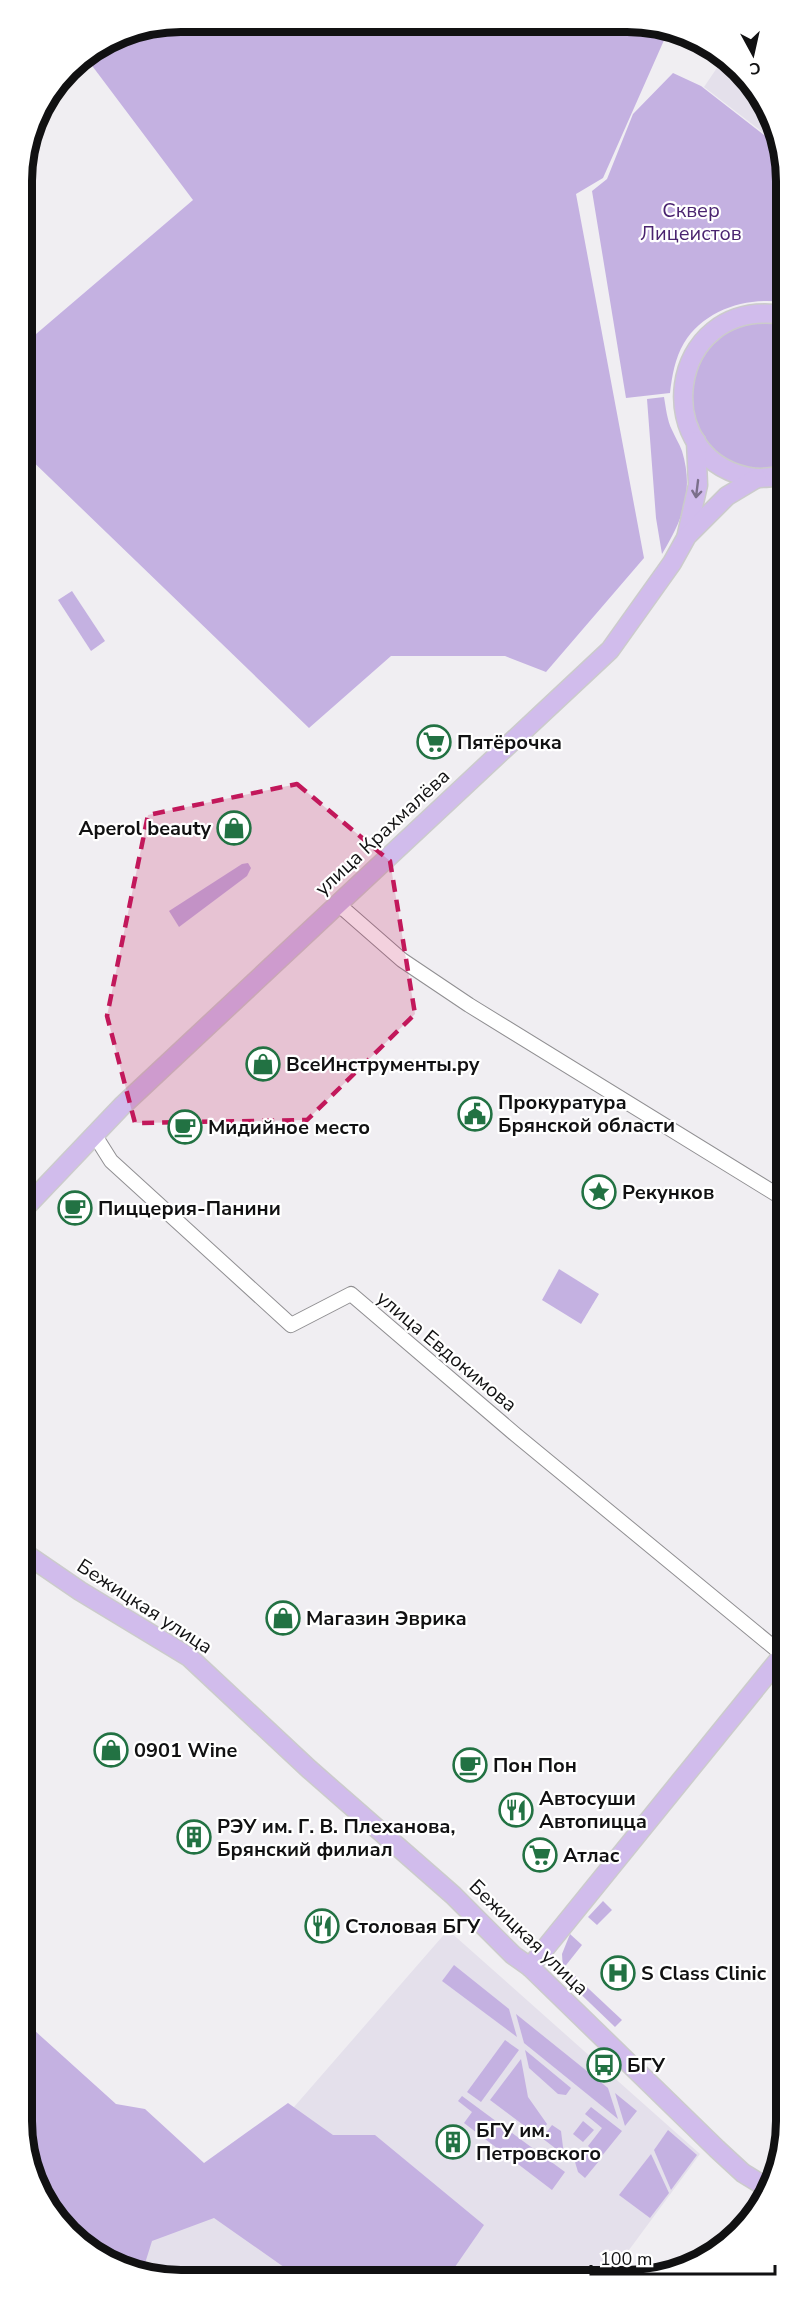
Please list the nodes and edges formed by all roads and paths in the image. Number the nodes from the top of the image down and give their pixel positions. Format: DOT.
graph roads {
  1 [pos="776,314"];
  2 [pos="696,441"];
  3 [pos="776,477"];
  4 [pos="757,478"];
  5 [pos="687,536"];
  6 [pos="338,904"];
  7 [pos="94,1134"];
  8 [pos="775,1193"];
  9 [pos="32,1200"];
  10 [pos="32,1558"];
  11 [pos="775,1647"];
  12 [pos="775,1665"];
  13 [pos="530,1967"];
  14 [pos="761,2184"];
  1 -- 2 [label="main road, улица Крахмалёва"];
  2 -- 4 [label="main road, улица Крахмалёва"];
  2 -- 5 [label="main road, one-way"];
  3 -- 4 [label="main road, улица Крахмалёва"];
  4 -- 5 [label="main road, улица Крахмалёва"];
  5 -- 6 [label="main road, улица Крахмалёва"];
  6 -- 7 [label="main road, улица Крахмалёва"];
  6 -- 8 [label="street"];
  7 -- 9 [label="main road, улица Крахмалёва"];
  7 -- 11 [label="street, улица Евдокимова"];
  10 -- 13 [label="main road, Бежицкая улица"];
  12 -- 13 [label="main road"];
  13 -- 14 [label="main road, Бежицкая улица"];
}
